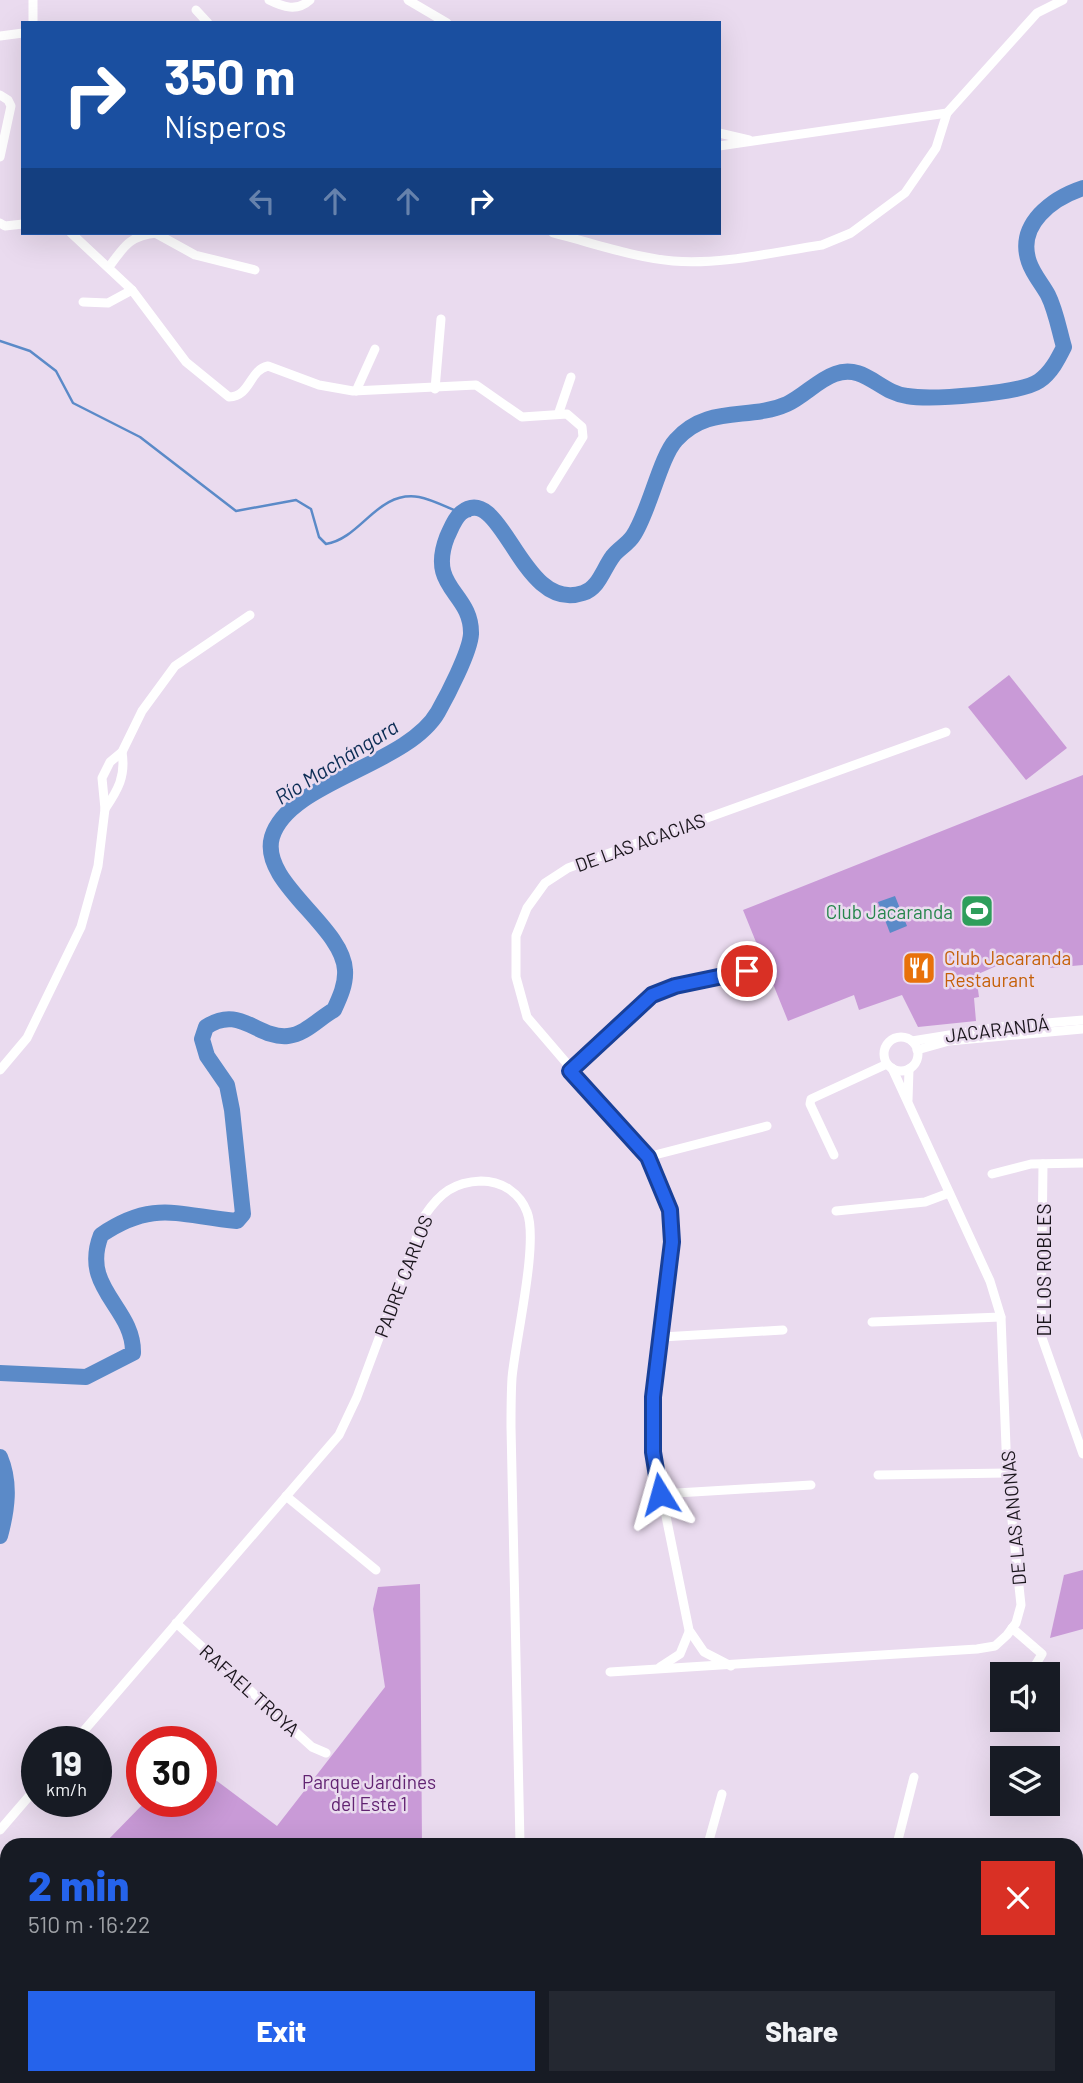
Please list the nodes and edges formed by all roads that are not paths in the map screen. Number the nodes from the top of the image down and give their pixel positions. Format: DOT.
graph roads {
  1 [pos="33,0"];
  2 [pos="310,0"];
  3 [pos="408,0"];
  4 [pos="1063,0"];
  5 [pos="274,1"];
  6 [pos="195,10"];
  7 [pos="33,21"];
  8 [pos="206,21"];
  9 [pos="444,21"];
  10 [pos="21,33"];
  11 [pos="0,36"];
  12 [pos="0,95"];
  13 [pos="947,113"];
  14 [pos="721,133"];
  15 [pos="754,141"];
  16 [pos="721,146"];
  17 [pos="0,157"];
  18 [pos="21,224"];
  19 [pos="2,227"];
  20 [pos="73,235"];
  21 [pos="140,235"];
  22 [pos="161,235"];
  23 [pos="560,235"];
  24 [pos="109,267"];
  25 [pos="255,270"];
  26 [pos="132,290"];
  27 [pos="83,302"];
  28 [pos="441,319"];
  29 [pos="375,349"];
  30 [pos="571,377"];
  31 [pos="435,389"];
  32 [pos="356,391"];
  33 [pos="559,412"];
  34 [pos="551,489"];
  35 [pos="250,615"];
  36 [pos="946,732"];
  37 [pos="122,752"];
  38 [pos="104,809"];
  39 [pos="764,968"];
  40 [pos="1083,1020"];
  41 [pos="1083,1029"];
  42 [pos="912,1041"];
  43 [pos="917,1050"];
  44 [pos="889,1066"];
  45 [pos="909,1069"];
  46 [pos="0,1070"];
  47 [pos="570,1071"];
  48 [pos="908,1105"];
  49 [pos="767,1126"];
  50 [pos="834,1155"];
  51 [pos="648,1157"];
  52 [pos="1083,1163"];
  53 [pos="1043,1164"];
  54 [pos="992,1174"];
  55 [pos="949,1193"];
  56 [pos="836,1211"];
  57 [pos="1001,1317"];
  58 [pos="872,1322"];
  59 [pos="783,1330"];
  60 [pos="662,1337"];
  61 [pos="1079,1429"];
  62 [pos="1083,1454"];
  63 [pos="1007,1473"];
  64 [pos="878,1475"];
  65 [pos="811,1485"];
  66 [pos="660,1494"];
  67 [pos="286,1496"];
  68 [pos="376,1570"];
  69 [pos="176,1623"];
  70 [pos="1012,1628"];
  71 [pos="689,1630"];
  72 [pos="1037,1662"];
  73 [pos="731,1666"];
  74 [pos="659,1668"];
  75 [pos="610,1672"];
  76 [pos="88,1726"];
  77 [pos="326,1753"];
  78 [pos="914,1777"];
  79 [pos="722,1794"];
  80 [pos="21,1806"];
  81 [pos="0,1830"];
  82 [pos="520,1838"];
  83 [pos="710,1838"];
  84 [pos="899,1838"];
  1 -- 7 [label="street"];
  2 -- 5 [label="street"];
  3 -- 9 [label="street"];
  4 -- 13 [label="street"];
  6 -- 8 [label="street"];
  10 -- 11 [label="street"];
  12 -- 17 [label="street"];
  13 -- 15 [label="street"];
  13 -- 23 [label="street"];
  14 -- 15 [label="street"];
  15 -- 16 [label="street"];
  18 -- 19 [label="street"];
  20 -- 24 [label="street"];
  21 -- 24 [label="street"];
  22 -- 25 [label="street"];
  24 -- 26 [label="street"];
  26 -- 27 [label="street"];
  26 -- 32 [label="street"];
  28 -- 31 [label="street"];
  29 -- 32 [label="street"];
  30 -- 33 [label="street"];
  31 -- 32 [label="street"];
  31 -- 33 [label="street"];
  33 -- 34 [label="street"];
  35 -- 37 [label="street"];
  36 -- 47 [label="street, DE LAS ACACIAS"];
  37 -- 38 [label="street"];
  37 -- 38 [label="street"];
  38 -- 46 [label="street"];
  39 -- 47 [label="street"];
  40 -- 42 [label="street, JACARANDÁ"];
  41 -- 43 [label="street, JACARANDÁ"];
  42 -- 43 [label="street"];
  42 -- 44 [label="street"];
  43 -- 45 [label="street"];
  44 -- 45 [label="street"];
  44 -- 48 [label="street, DE LAS ANONAS"];
  44 -- 50 [label="street"];
  45 -- 48 [label="street"];
  47 -- 51 [label="street, DE LAS ACACIAS"];
  48 -- 55 [label="street, DE LAS ANONAS"];
  49 -- 51 [label="street"];
  51 -- 60 [label="street, DE LAS ACACIAS"];
  52 -- 53 [label="street"];
  53 -- 54 [label="street"];
  53 -- 61 [label="street, DE LOS ROBLES"];
  55 -- 56 [label="street"];
  55 -- 57 [label="street, DE LAS ANONAS"];
  57 -- 58 [label="street"];
  57 -- 63 [label="street, DE LAS ANONAS"];
  59 -- 60 [label="street"];
  60 -- 66 [label="street, DE LAS ACACIAS"];
  61 -- 62 [label="street, DE LOS ROBLES"];
  63 -- 64 [label="street"];
  63 -- 70 [label="street, DE LAS ANONAS"];
  65 -- 66 [label="street"];
  66 -- 71 [label="street, DE LAS ACACIAS"];
  67 -- 68 [label="street"];
  67 -- 69 [label="street, PADRE CARLOS"];
  67 -- 82 [label="street, PADRE CARLOS"];
  69 -- 76 [label="street, PADRE CARLOS"];
  69 -- 77 [label="street, RAFAEL TROYA"];
  70 -- 72 [label="street"];
  70 -- 73 [label="street"];
  71 -- 73 [label="street"];
  71 -- 74 [label="street"];
  73 -- 74 [label="street"];
  74 -- 75 [label="street"];
  78 -- 84 [label="street"];
  79 -- 83 [label="street"];
  80 -- 81 [label="street"];
}
